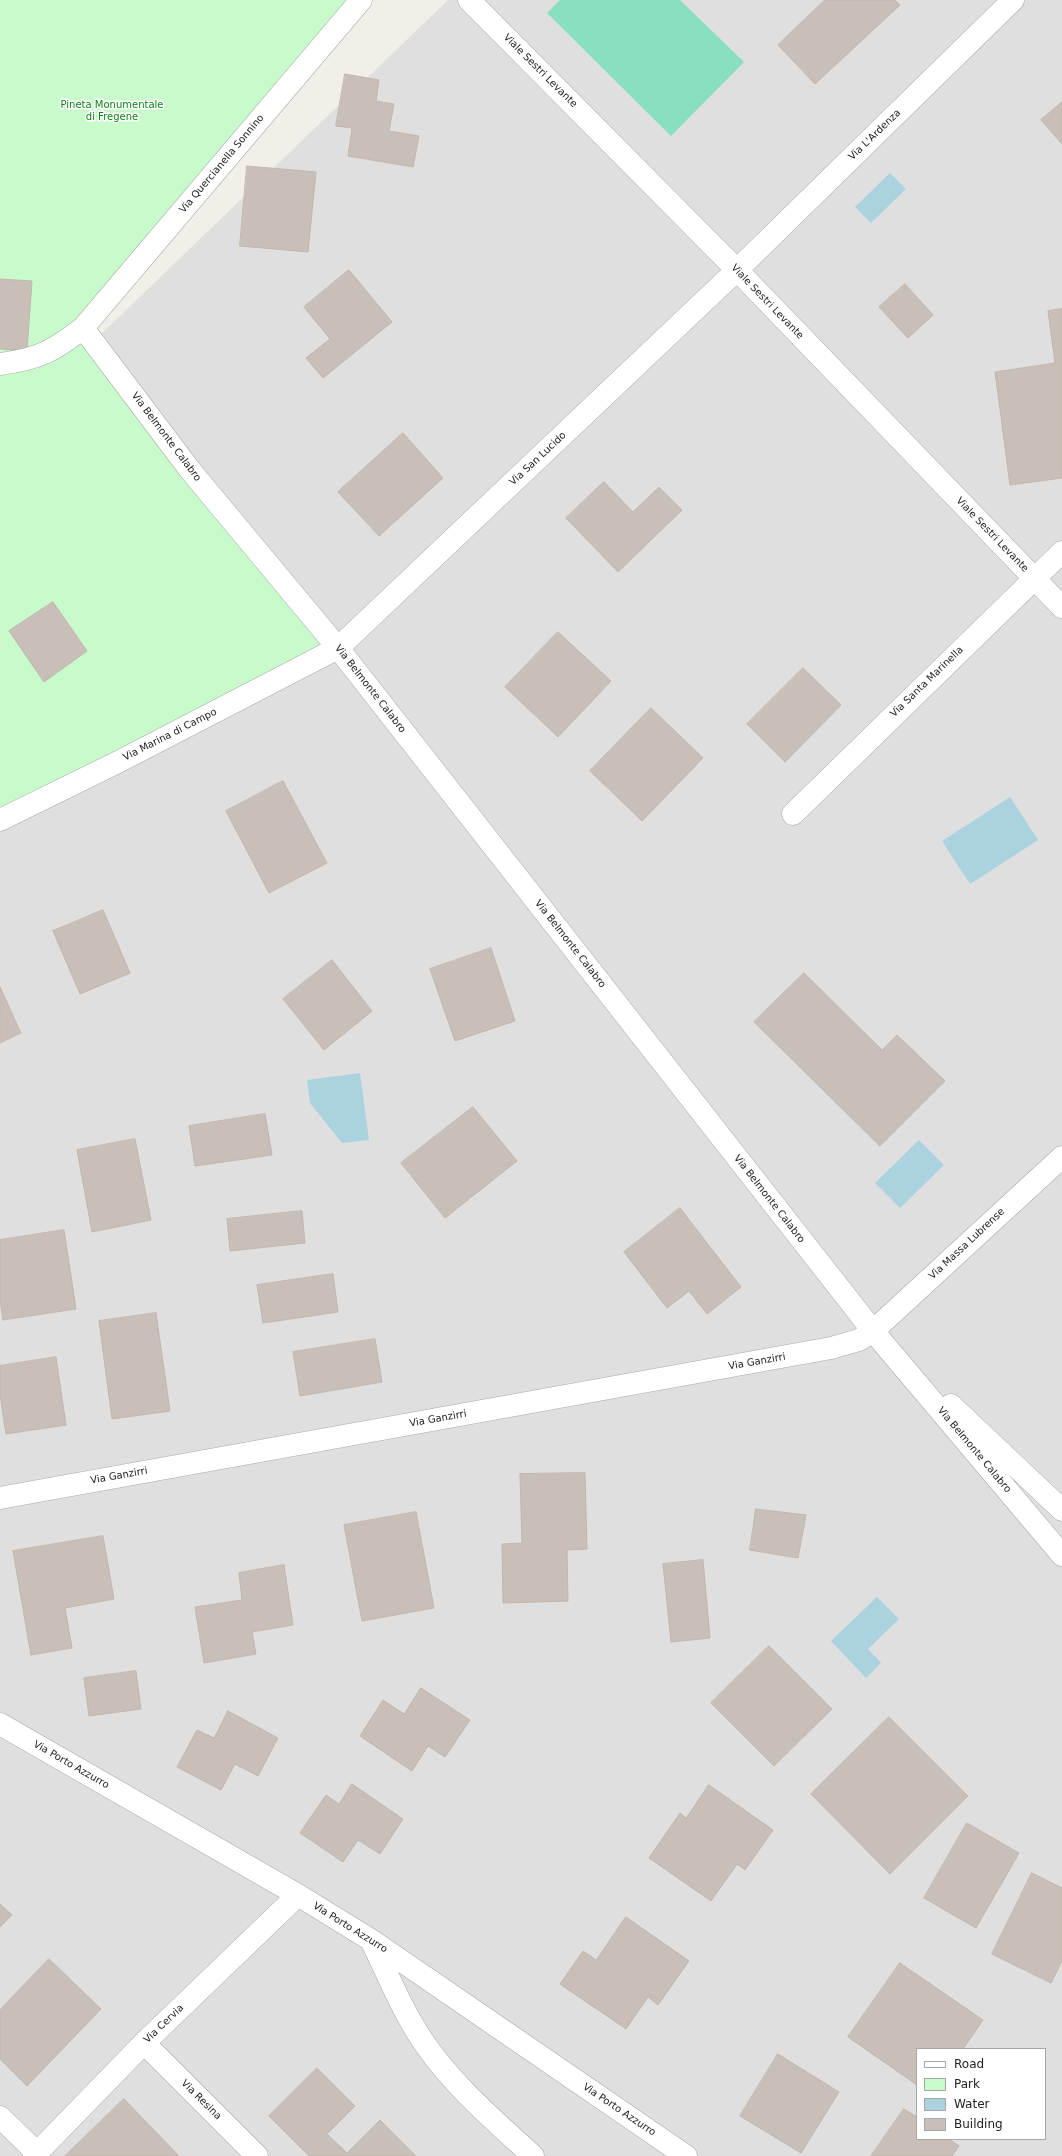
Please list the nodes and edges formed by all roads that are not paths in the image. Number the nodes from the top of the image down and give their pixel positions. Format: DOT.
graph roads {
  1 [pos="361,0"];
  2 [pos="469,0"];
  3 [pos="1013,0"];
  4 [pos="737,270"];
  5 [pos="83,328"];
  6 [pos="0,364"];
  7 [pos="1062,552"];
  8 [pos="1034,578"];
  9 [pos="1062,607"];
  10 [pos="338,648"];
  11 [pos="793,814"];
  12 [pos="0,820"];
  13 [pos="1062,1158"];
  14 [pos="873,1331"];
  15 [pos="0,1498"];
  16 [pos="1062,1510"];
  17 [pos="1062,1555"];
  18 [pos="0,1724"];
  19 [pos="298,1895"];
  20 [pos="371,1940"];
  21 [pos="144,2044"];
  22 [pos="0,2117"];
  23 [pos="36,2154"];
  24 [pos="257,2156"];
  25 [pos="533,2156"];
  26 [pos="686,2156"];
  1 -- 5 [label="street, Via Quercianella Sonnino"];
  2 -- 4 [label="street, Viale Sestri Levante"];
  3 -- 4 [label="street, Via L'Ardenza"];
  4 -- 8 [label="street, Viale Sestri Levante"];
  4 -- 10 [label="street, Via San Lucido"];
  5 -- 6 [label="street, Via Quercianella Sonnino"];
  5 -- 10 [label="street, Via Belmonte Calabro"];
  7 -- 8 [label="street, Via Santa Marinella"];
  8 -- 9 [label="street, Viale Sestri Levante"];
  8 -- 11 [label="street, Via Santa Marinella"];
  10 -- 12 [label="street, Via Marina di Campo"];
  10 -- 14 [label="street, Via Belmonte Calabro"];
  13 -- 14 [label="street, Via Massa Lubrense"];
  14 -- 15 [label="street, Via Ganzirri"];
  14 -- 16 [label="street"];
  14 -- 17 [label="street, Via Belmonte Calabro"];
  18 -- 19 [label="street, Via Porto Azzurro"];
  19 -- 20 [label="street, Via Porto Azzurro"];
  19 -- 21 [label="street, Via Cervia"];
  20 -- 25 [label="street"];
  20 -- 26 [label="street, Via Porto Azzurro"];
  21 -- 23 [label="street, Via Cervia"];
  21 -- 24 [label="street, Via Resina"];
  22 -- 23 [label="street"];
}
